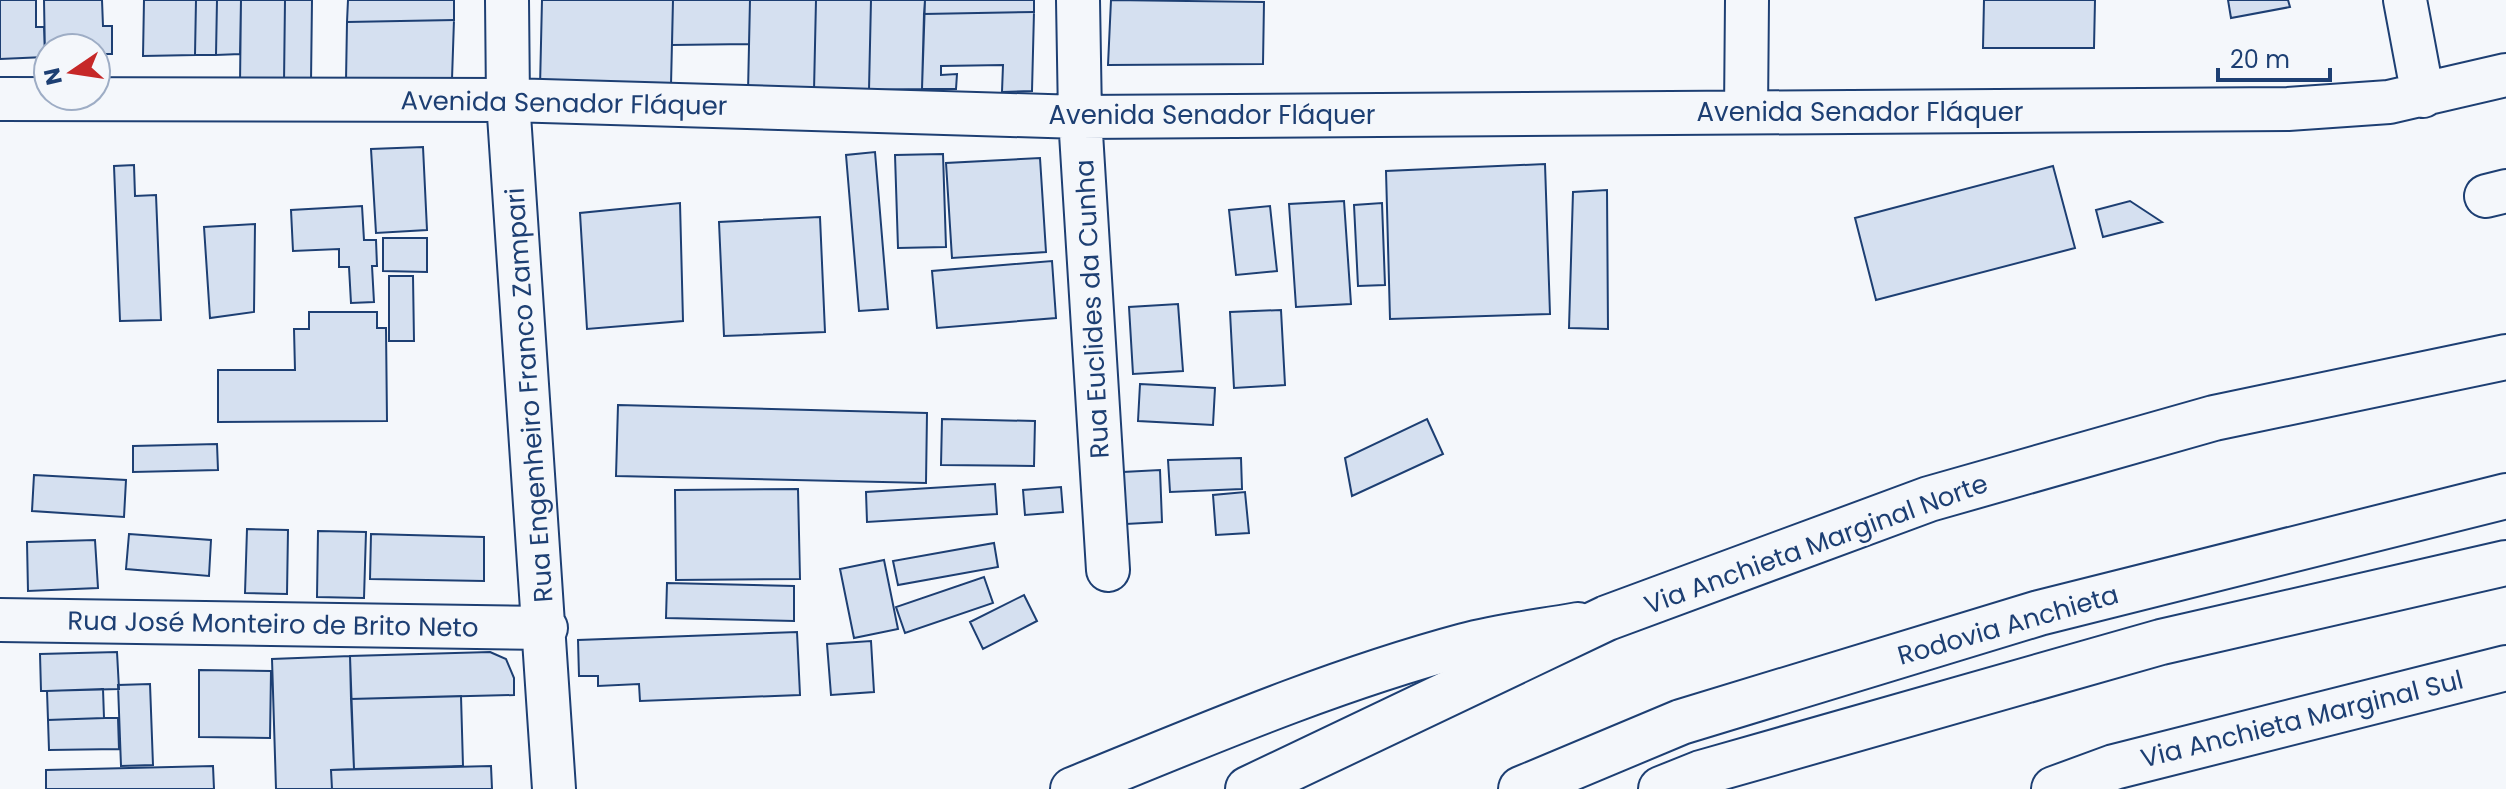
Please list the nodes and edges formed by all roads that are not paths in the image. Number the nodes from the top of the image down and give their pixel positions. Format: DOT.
graph roads {
  1 [pos="507,0"];
  2 [pos="1078,0"];
  3 [pos="1747,0"];
  4 [pos="2405,0"];
  5 [pos="2506,75"];
  6 [pos="2423,96"];
  7 [pos="0,99"];
  8 [pos="508,100"];
  9 [pos="1746,112"];
  10 [pos="1080,117"];
  11 [pos="2506,357"];
  12 [pos="2506,496"];
  13 [pos="2506,563"];
  14 [pos="1108,570"];
  15 [pos="1607,618"];
  16 [pos="0,620"];
  17 [pos="546,628"];
  18 [pos="2506,668"];
  19 [pos="2107,777"];
  20 [pos="554,789"];
  21 [pos="1072,789"];
  22 [pos="1248,789"];
  23 [pos="1521,789"];
  24 [pos="1661,789"];
  25 [pos="2054,789"];
  1 -- 8 [label="street, Rua Engenheiro Franco Zampari"];
  2 -- 10 [label="street, Rua Euclides da Cunha"];
  3 -- 9 [label="street"];
  4 -- 6 [label="street"];
  5 -- 6 [label="street, Avenida Senador Fláquer"];
  6 -- 9 [label="street, Avenida Senador Fláquer"];
  7 -- 8 [label="street, Avenida Senador Fláquer"];
  8 -- 10 [label="street, Avenida Senador Fláquer"];
  8 -- 17 [label="street, Rua Engenheiro Franco Zampari"];
  9 -- 10 [label="street, Avenida Senador Fláquer"];
  10 -- 14 [label="street, Rua Euclides da Cunha"];
  11 -- 15 [label="highway, Via Anchieta Marginal Norte"];
  12 -- 23 [label="highway, Rodovia Anchieta"];
  13 -- 24 [label="highway"];
  15 -- 21 [label="street"];
  15 -- 22 [label="highway, Via Anchieta Marginal Norte"];
  16 -- 17 [label="street, Rua José Monteiro de Brito Neto"];
  17 -- 20 [label="street, Rua Engenheiro Franco Zampari"];
  18 -- 19 [label="highway, Via Anchieta Marginal Sul"];
  19 -- 25 [label="highway, Via Anchieta Marginal Sul"];
}
